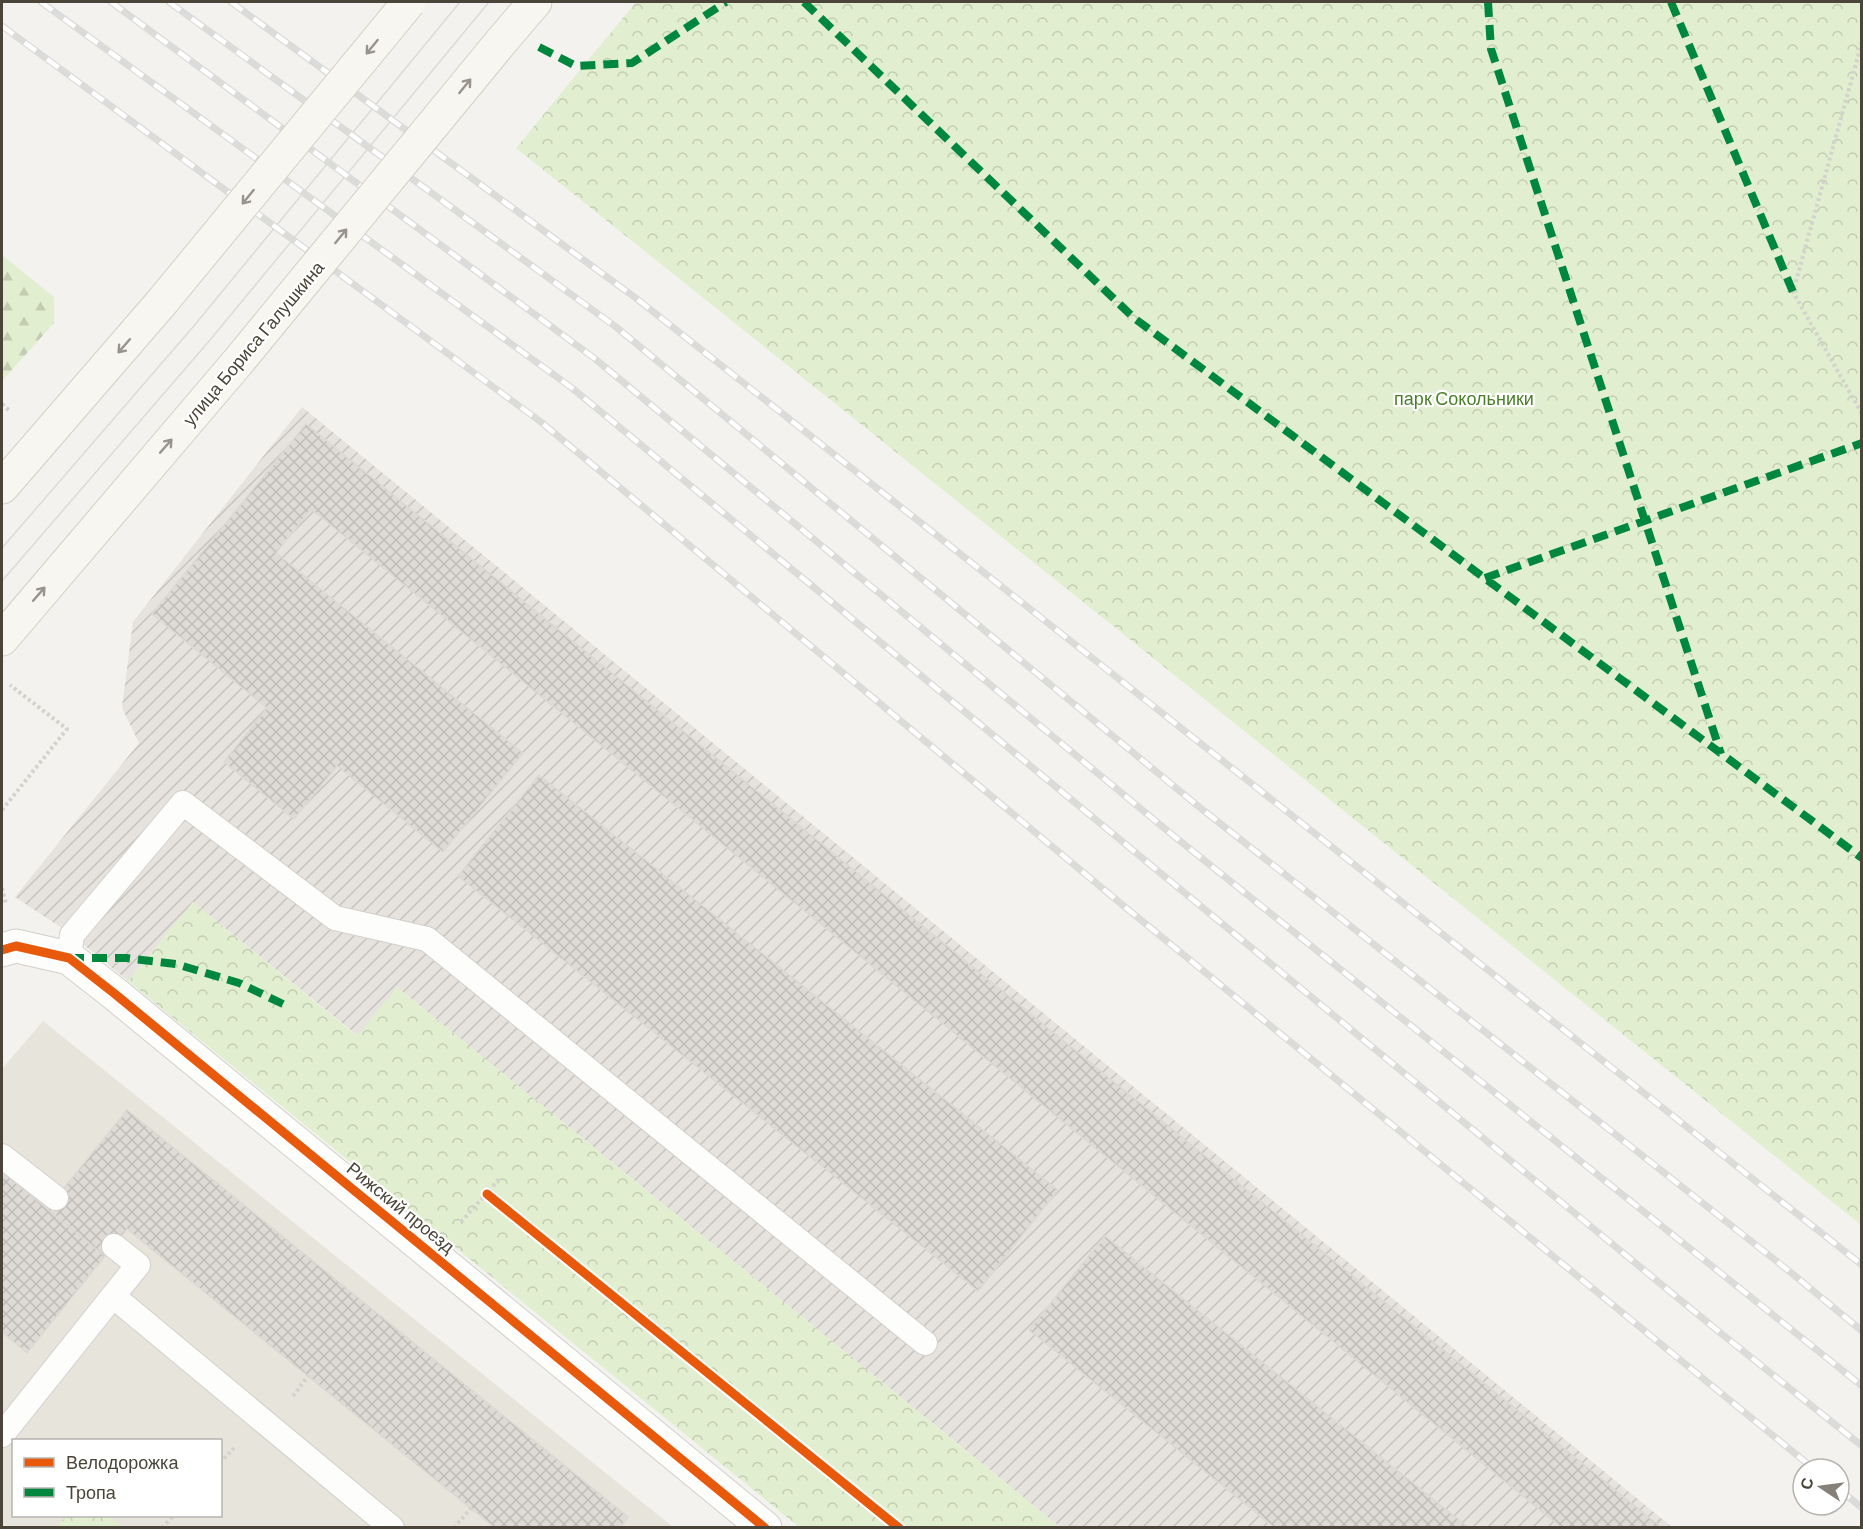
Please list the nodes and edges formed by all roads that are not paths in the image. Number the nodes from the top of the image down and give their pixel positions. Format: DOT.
graph roads {
  1 [pos="409,2"];
  2 [pos="535,2"];
  3 [pos="2,487"];
  4 [pos="2,639"];
  5 [pos="2,950"];
  6 [pos="69,958"];
  7 [pos="2,1156"];
  8 [pos="56,1198"];
  9 [pos="114,1246"];
  10 [pos="114,1296"];
  11 [pos="925,1343"];
  12 [pos="2,1435"];
  13 [pos="761,1526"];
  14 [pos="392,1527"];
  1 -- 3 [label="main road, one-way, bridge"];
  4 -- 2 [label="main road, улица Бориса Галушкина, one-way, bridge"];
  5 -- 6 [label="street, Рижский проезд"];
  6 -- 11 [label="lane"];
  6 -- 13 [label="street, Рижский проезд"];
  7 -- 8 [label="lane"];
  9 -- 10 [label="lane"];
  10 -- 12 [label="lane"];
  10 -- 14 [label="lane"];
}
